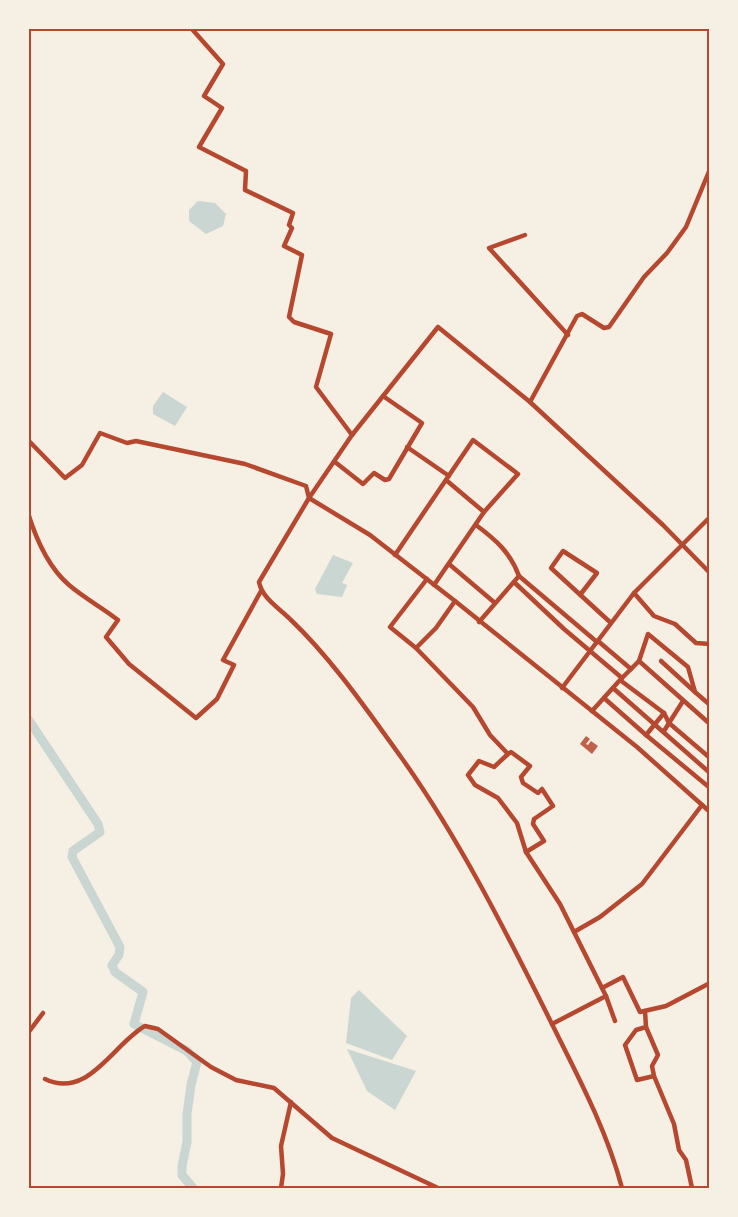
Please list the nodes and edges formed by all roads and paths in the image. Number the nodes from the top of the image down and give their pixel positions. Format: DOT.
graph roads {
  1 [pos="191,28"];
  2 [pos="710,169"];
  3 [pos="701,195"];
  4 [pos="710,198"];
  5 [pos="525,235"];
  6 [pos="568,335"];
  7 [pos="383,396"];
  8 [pos="530,402"];
  9 [pos="352,435"];
  10 [pos="28,440"];
  11 [pos="407,447"];
  12 [pos="335,462"];
  13 [pos="447,478"];
  14 [pos="309,498"];
  15 [pos="28,513"];
  16 [pos="484,513"];
  17 [pos="710,517"];
  18 [pos="476,525"];
  19 [pos="683,544"];
  20 [pos="395,555"];
  21 [pos="449,564"];
  22 [pos="710,573"];
  23 [pos="519,576"];
  24 [pos="427,579"];
  25 [pos="514,582"];
  26 [pos="434,585"];
  27 [pos="261,591"];
  28 [pos="634,593"];
  29 [pos="580,594"];
  30 [pos="455,601"];
  31 [pos="495,603"];
  32 [pos="479,622"];
  33 [pos="611,623"];
  34 [pos="597,642"];
  35 [pos="710,644"];
  36 [pos="416,648"];
  37 [pos="590,652"];
  38 [pos="639,661"];
  39 [pos="661,662"];
  40 [pos="631,669"];
  41 [pos="621,679"];
  42 [pos="562,688"];
  43 [pos="613,688"];
  44 [pos="695,692"];
  45 [pos="604,698"];
  46 [pos="683,701"];
  47 [pos="710,705"];
  48 [pos="592,711"];
  49 [pos="664,713"];
  50 [pos="669,723"];
  51 [pos="656,724"];
  52 [pos="710,724"];
  53 [pos="664,731"];
  54 [pos="646,735"];
  55 [pos="508,754"];
  56 [pos="710,758"];
  57 [pos="710,773"];
  58 [pos="710,788"];
  59 [pos="702,805"];
  60 [pos="710,812"];
  61 [pos="526,852"];
  62 [pos="574,932"];
  63 [pos="710,983"];
  64 [pos="602,988"];
  65 [pos="606,996"];
  66 [pos="645,1011"];
  67 [pos="43,1013"];
  68 [pos="615,1021"];
  69 [pos="552,1024"];
  70 [pos="646,1027"];
  71 [pos="28,1033"];
  72 [pos="654,1077"];
  73 [pos="45,1079"];
  74 [pos="291,1102"];
  75 [pos="281,1188"];
  76 [pos="438,1188"];
  77 [pos="622,1188"];
  78 [pos="692,1188"];
  1 -- 9 [label="street"];
  2 -- 3 [label="street"];
  3 -- 4 [label="street"];
  3 -- 6 [label="street"];
  5 -- 6 [label="street"];
  6 -- 8 [label="street"];
  7 -- 8 [label="street"];
  7 -- 9 [label="street"];
  7 -- 11 [label="street"];
  8 -- 19 [label="street"];
  9 -- 12 [label="street"];
  10 -- 14 [label="street"];
  11 -- 12 [label="street"];
  11 -- 13 [label="street"];
  12 -- 14 [label="street"];
  13 -- 16 [label="street"];
  13 -- 16 [label="street"];
  13 -- 20 [label="street"];
  14 -- 20 [label="street"];
  14 -- 27 [label="street"];
  15 -- 27 [label="street"];
  16 -- 18 [label="street"];
  17 -- 19 [label="street"];
  18 -- 21 [label="street"];
  18 -- 23 [label="street"];
  19 -- 22 [label="street"];
  19 -- 28 [label="street"];
  20 -- 24 [label="street"];
  21 -- 26 [label="street"];
  21 -- 31 [label="street"];
  23 -- 25 [label="street"];
  23 -- 34 [label="street"];
  24 -- 26 [label="street"];
  24 -- 36 [label="street"];
  25 -- 31 [label="street"];
  25 -- 37 [label="street"];
  26 -- 30 [label="street"];
  27 -- 69 [label="street"];
  28 -- 33 [label="street"];
  28 -- 35 [label="street"];
  29 -- 29 [label="street"];
  29 -- 33 [label="street"];
  30 -- 32 [label="street"];
  30 -- 36 [label="street"];
  31 -- 32 [label="street"];
  32 -- 42 [label="street"];
  33 -- 34 [label="street"];
  34 -- 37 [label="street"];
  34 -- 40 [label="street"];
  36 -- 55 [label="street"];
  37 -- 41 [label="street"];
  37 -- 42 [label="street"];
  38 -- 40 [label="street"];
  38 -- 44 [label="street"];
  38 -- 46 [label="street"];
  39 -- 44 [label="street"];
  40 -- 41 [label="street"];
  41 -- 43 [label="street"];
  41 -- 49 [label="street"];
  42 -- 48 [label="street"];
  43 -- 45 [label="street"];
  43 -- 51 [label="street"];
  44 -- 47 [label="street"];
  45 -- 48 [label="street"];
  45 -- 54 [label="street"];
  46 -- 50 [label="street"];
  46 -- 52 [label="street"];
  48 -- 59 [label="street"];
  49 -- 50 [label="street"];
  49 -- 51 [label="street"];
  50 -- 53 [label="street"];
  50 -- 56 [label="street"];
  51 -- 53 [label="street"];
  51 -- 54 [label="street"];
  53 -- 57 [label="street"];
  54 -- 58 [label="street"];
  55 -- 61 [label="street"];
  55 -- 61 [label="street"];
  59 -- 60 [label="street"];
  59 -- 62 [label="street"];
  61 -- 62 [label="street"];
  62 -- 64 [label="street"];
  63 -- 66 [label="street"];
  64 -- 65 [label="street"];
  64 -- 66 [label="street"];
  65 -- 68 [label="street"];
  65 -- 69 [label="street"];
  66 -- 70 [label="street"];
  67 -- 71 [label="street"];
  69 -- 77 [label="street"];
  70 -- 72 [label="street"];
  70 -- 72 [label="street"];
  72 -- 78 [label="street"];
  73 -- 74 [label="street"];
  74 -- 75 [label="street"];
  74 -- 76 [label="street"];
}
